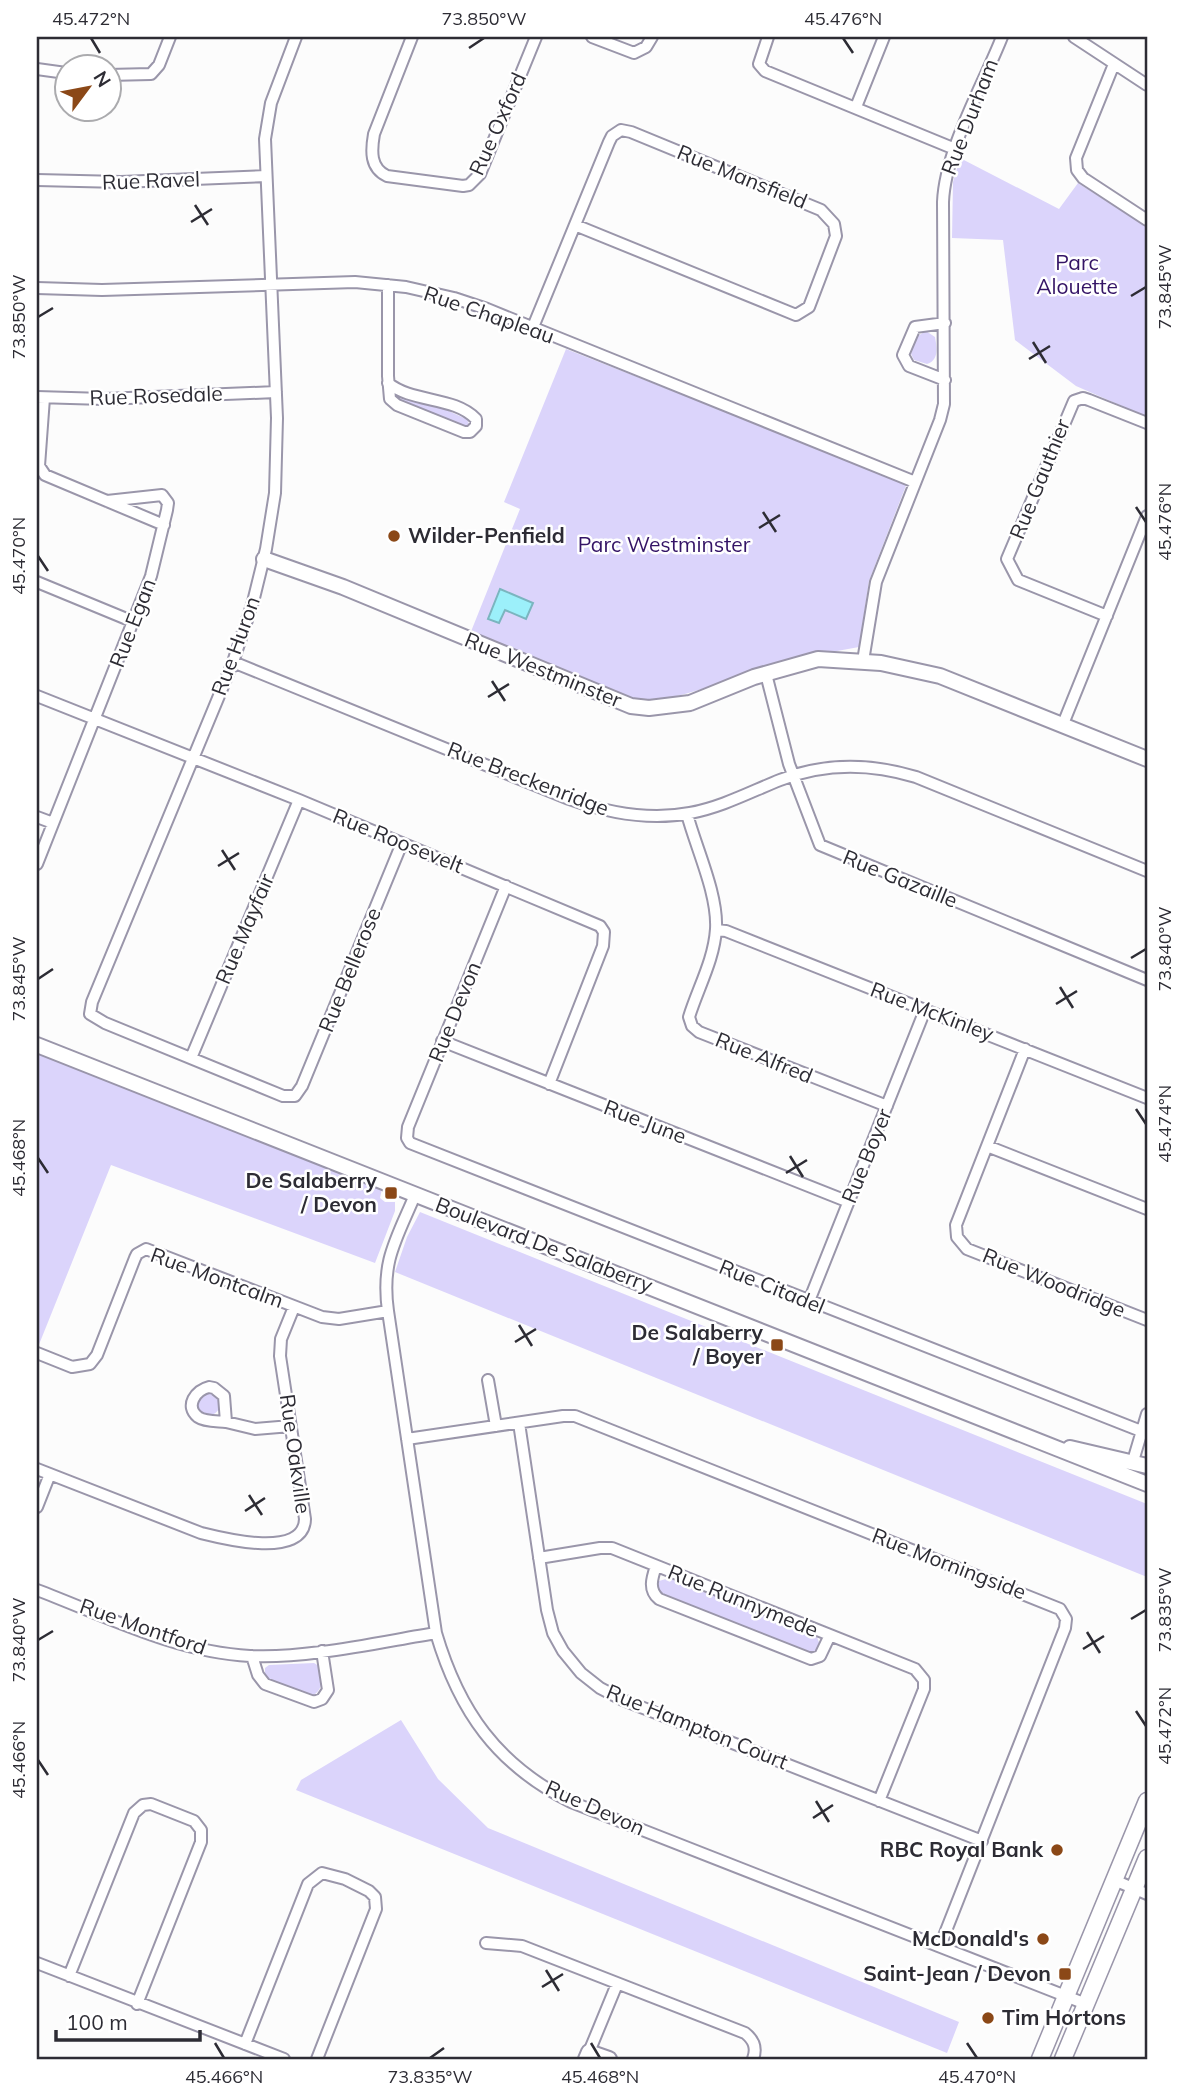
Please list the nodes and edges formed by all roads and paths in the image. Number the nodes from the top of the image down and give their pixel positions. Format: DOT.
graph roads {
  1 [pos="170,37"];
  2 [pos="296,37"];
  3 [pos="412,37"];
  4 [pos="536,37"];
  5 [pos="592,37"];
  6 [pos="652,37"];
  7 [pos="768,37"];
  8 [pos="884,37"];
  9 [pos="1002,37"];
  10 [pos="1074,37"];
  11 [pos="1114,64"];
  12 [pos="122,75"];
  13 [pos="1147,85"];
  14 [pos="856,107"];
  15 [pos="954,149"];
  16 [pos="266,176"];
  17 [pos="37,180"];
  18 [pos="1147,220"];
  19 [pos="575,225"];
  20 [pos="271,284"];
  21 [pos="388,285"];
  22 [pos="37,288"];
  23 [pos="945,323"];
  24 [pos="533,327"];
  25 [pos="945,380"];
  26 [pos="388,383"];
  27 [pos="276,392"];
  28 [pos="40,397"];
  29 [pos="1147,423"];
  30 [pos="915,482"];
  31 [pos="107,501"];
  32 [pos="1147,516"];
  33 [pos="164,525"];
  34 [pos="264,559"];
  35 [pos="37,582"];
  36 [pos="1107,616"];
  37 [pos="134,622"];
  38 [pos="233,662"];
  39 [pos="863,662"];
  40 [pos="766,674"];
  41 [pos="37,696"];
  42 [pos="95,719"];
  43 [pos="1063,724"];
  44 [pos="192,758"];
  45 [pos="1147,759"];
  46 [pos="794,776"];
  47 [pos="299,800"];
  48 [pos="687,814"];
  49 [pos="37,817"];
  50 [pos="53,823"];
  51 [pos="402,843"];
  52 [pos="37,864"];
  53 [pos="1147,871"];
  54 [pos="506,886"];
  55 [pos="716,930"];
  56 [pos="1147,980"];
  57 [pos="925,1010"];
  58 [pos="442,1041"];
  59 [pos="37,1045"];
  60 [pos="1025,1049"];
  61 [pos="191,1058"];
  62 [pos="549,1084"];
  63 [pos="295,1096"];
  64 [pos="1147,1098"];
  65 [pos="887,1106"];
  66 [pos="407,1138"];
  67 [pos="987,1146"];
  68 [pos="415,1195"];
  69 [pos="849,1202"];
  70 [pos="1147,1209"];
  71 [pos="809,1301"];
  72 [pos="294,1307"];
  73 [pos="388,1311"];
  74 [pos="1147,1320"];
  75 [pos="37,1353"];
  76 [pos="488,1380"];
  77 [pos="1147,1415"];
  78 [pos="226,1422"];
  79 [pos="519,1423"];
  80 [pos="291,1426"];
  81 [pos="496,1426"];
  82 [pos="1141,1432"];
  83 [pos="407,1439"];
  84 [pos="1052,1445"];
  85 [pos="1140,1463"];
  86 [pos="37,1469"];
  87 [pos="50,1474"];
  88 [pos="1147,1484"];
  89 [pos="37,1507"];
  90 [pos="539,1558"];
  91 [pos="656,1566"];
  92 [pos="37,1590"];
  93 [pos="436,1633"];
  94 [pos="830,1635"];
  95 [pos="322,1651"];
  96 [pos="252,1656"];
  97 [pos="879,1801"];
  98 [pos="1147,1801"];
  99 [pos="982,1841"];
  100 [pos="1147,1858"];
  101 [pos="1117,1873"];
  102 [pos="1142,1883"];
  103 [pos="486,1943"];
  104 [pos="940,1946"];
  105 [pos="37,1963"];
  106 [pos="69,1976"];
  107 [pos="617,1984"];
  108 [pos="1066,1995"];
  109 [pos="137,2004"];
  110 [pos="1086,2004"];
  111 [pos="245,2044"];
  112 [pos="587,2055"];
  113 [pos="284,2059"];
  114 [pos="317,2059"];
  115 [pos="608,2059"];
  116 [pos="753,2059"];
  117 [pos="1040,2059"];
  118 [pos="1063,2059"];
  1 -- 12 [label="street"];
  2 -- 16 [label="street, Rue Huron"];
  3 -- 4 [label="street, Rue Oxford"];
  5 -- 6 [label="street"];
  7 -- 14 [label="street"];
  8 -- 14 [label="street"];
  9 -- 15 [label="street, Rue Durham"];
  10 -- 11 [label="street"];
  11 -- 13 [label="street"];
  11 -- 18 [label="street"];
  14 -- 15 [label="street"];
  15 -- 23 [label="street, Rue Durham"];
  16 -- 17 [label="street, Rue Ravel"];
  16 -- 20 [label="street, Rue Huron"];
  19 -- 19 [label="street, Rue Mansfield"];
  19 -- 24 [label="street, Rue Mansfield"];
  20 -- 21 [label="street, Rue Chapleau"];
  20 -- 22 [label="street, Rue Chapleau"];
  20 -- 27 [label="street, Rue Huron"];
  21 -- 24 [label="street, Rue Chapleau"];
  21 -- 26 [label="street"];
  23 -- 25 [label="street, Rue Durham"];
  23 -- 25 [label="street"];
  24 -- 30 [label="street, Rue Chapleau"];
  25 -- 30 [label="street, Rue Durham"];
  26 -- 26 [label="street"];
  27 -- 28 [label="street, Rue Rosedale"];
  27 -- 34 [label="street, Rue Huron"];
  28 -- 31 [label="street, Rue Egan"];
  29 -- 36 [label="street, Rue Gauthier"];
  30 -- 39 [label="street, Rue Durham"];
  31 -- 33 [label="street, Rue Egan"];
  31 -- 33 [label="street, Rue Egan"];
  32 -- 36 [label="street"];
  33 -- 37 [label="street, Rue Egan"];
  34 -- 38 [label="street, Rue Huron"];
  34 -- 40 [label="street, Rue Westminster"];
  35 -- 37 [label="street"];
  36 -- 43 [label="street"];
  37 -- 42 [label="street, Rue Egan"];
  38 -- 44 [label="street, Rue Huron"];
  38 -- 48 [label="street, Rue Breckenridge"];
  39 -- 40 [label="street, Rue Westminster"];
  39 -- 43 [label="street, Rue Westminster"];
  40 -- 46 [label="street, Rue Gazaille"];
  41 -- 42 [label="street, Rue Roosevelt"];
  42 -- 44 [label="street, Rue Roosevelt"];
  42 -- 50 [label="street, Rue Egan"];
  43 -- 45 [label="street, Rue Westminster"];
  44 -- 47 [label="street, Rue Roosevelt"];
  44 -- 61 [label="street, Rue Huron"];
  46 -- 48 [label="street, Rue Breckenridge"];
  46 -- 53 [label="street, Rue Breckenridge"];
  46 -- 56 [label="street, Rue Gazaille"];
  47 -- 51 [label="street, Rue Roosevelt"];
  47 -- 61 [label="street, Rue Mayfair"];
  48 -- 55 [label="street, Rue Alfred"];
  49 -- 50 [label="street"];
  50 -- 52 [label="street, Rue Egan"];
  51 -- 54 [label="street, Rue Roosevelt"];
  51 -- 63 [label="street, Rue Bellerose"];
  54 -- 58 [label="street, Rue Devon"];
  54 -- 62 [label="street, Rue Roosevelt"];
  55 -- 57 [label="street, Rue McKinley"];
  55 -- 65 [label="street, Rue Alfred"];
  57 -- 60 [label="street, Rue McKinley"];
  57 -- 65 [label="street, Rue Boyer"];
  58 -- 62 [label="street, Rue June"];
  58 -- 66 [label="street, Rue Devon"];
  59 -- 68 [label="street, Boulevard De Salaberry"];
  60 -- 64 [label="street, Rue McKinley"];
  60 -- 67 [label="street, Rue Woodridge"];
  61 -- 63 [label="street, Rue Huron"];
  62 -- 69 [label="street, Rue June"];
  65 -- 69 [label="street, Rue Boyer"];
  66 -- 71 [label="street, Rue Citadel"];
  67 -- 70 [label="street"];
  67 -- 74 [label="street, Rue Woodridge"];
  68 -- 73 [label="street, Rue Devon"];
  68 -- 84 [label="street, Boulevard De Salaberry"];
  69 -- 71 [label="street, Rue Boyer"];
  71 -- 82 [label="street, Rue Citadel"];
  72 -- 73 [label="street, Rue Montcalm"];
  72 -- 75 [label="street, Rue Montcalm"];
  72 -- 80 [label="street, Rue Oakville"];
  73 -- 83 [label="street, Rue Devon"];
  76 -- 81 [label="street"];
  77 -- 82 [label="street"];
  78 -- 80 [label="street"];
  79 -- 81 [label="street, Rue Morningside"];
  79 -- 90 [label="street, Rue Hampton Court"];
  79 -- 99 [label="street, Rue Morningside"];
  80 -- 87 [label="street, Rue Oakville"];
  81 -- 83 [label="street, Rue Morningside"];
  82 -- 85 [label="street"];
  83 -- 93 [label="street, Rue Devon"];
  84 -- 85 [label="street, Boulevard De Salaberry"];
  84 -- 88 [label="street, Boulevard De Salaberry"];
  86 -- 87 [label="street, Rue Oakville"];
  87 -- 89 [label="street"];
  90 -- 91 [label="street, Rue Runnymede"];
  90 -- 97 [label="street, Rue Hampton Court"];
  91 -- 94 [label="street, Rue Runnymede"];
  91 -- 94 [label="street, Rue Runnymede"];
  92 -- 96 [label="street, Rue Montford"];
  93 -- 95 [label="street, Rue Montford"];
  93 -- 104 [label="street, Rue Devon"];
  94 -- 97 [label="street, Rue Runnymede"];
  95 -- 96 [label="street, Rue Montford"];
  95 -- 96 [label="street"];
  97 -- 99 [label="street, Rue Hampton Court"];
  98 -- 101 [label="main road"];
  99 -- 104 [label="street, Rue Morningside"];
  100 -- 102 [label="main road"];
  101 -- 102 [label="street"];
  101 -- 102 [label="street"];
  101 -- 108 [label="main road"];
  102 -- 110 [label="main road"];
  103 -- 107 [label="street"];
  104 -- 108 [label="street, Rue Devon"];
  105 -- 106 [label="street"];
  106 -- 109 [label="street"];
  106 -- 109 [label="street"];
  107 -- 112 [label="street"];
  107 -- 116 [label="street"];
  108 -- 110 [label="street, Rue Devon"];
  108 -- 117 [label="main road"];
  109 -- 111 [label="street"];
  110 -- 118 [label="main road"];
  111 -- 113 [label="street"];
  111 -- 114 [label="street"];
  112 -- 115 [label="street"];
}
